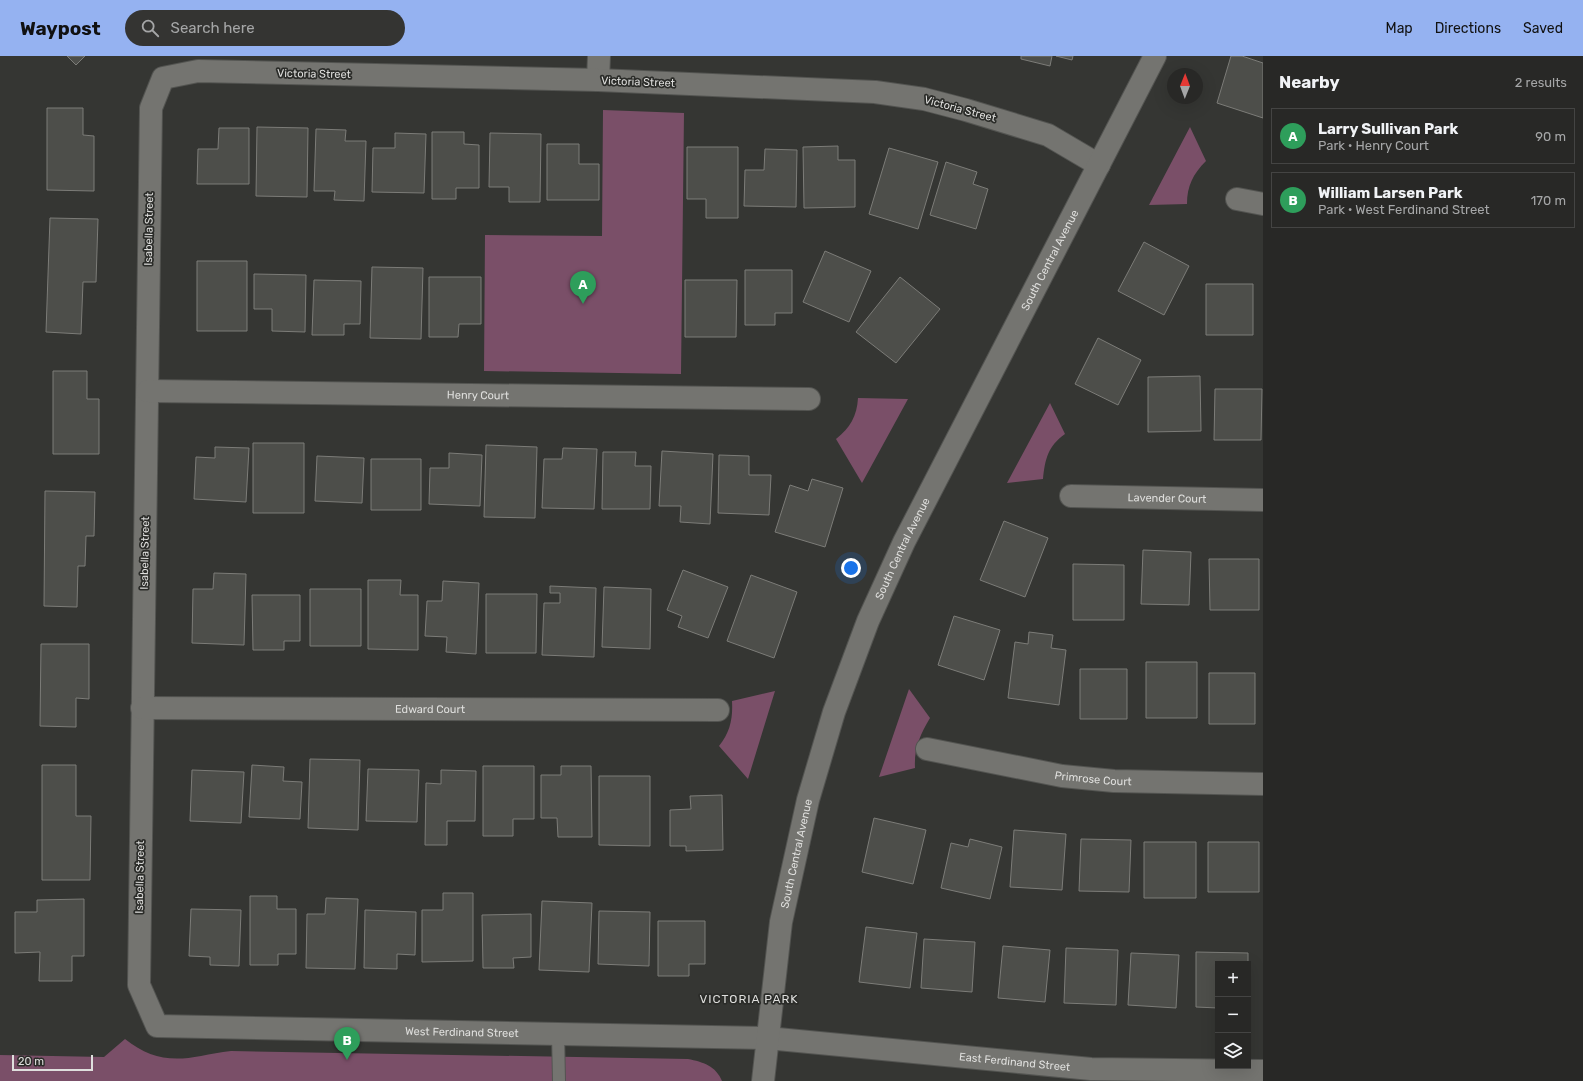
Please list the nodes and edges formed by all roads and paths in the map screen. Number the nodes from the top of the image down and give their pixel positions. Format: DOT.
graph roads {
  1 [pos="599,56"];
  2 [pos="1155,56"];
  3 [pos="163,78"];
  4 [pos="598,80"];
  5 [pos="1099,165"];
  6 [pos="1237,198"];
  7 [pos="1263,204"];
  8 [pos="148,391"];
  9 [pos="809,399"];
  10 [pos="1072,496"];
  11 [pos="1263,500"];
  12 [pos="142,708"];
  13 [pos="718,710"];
  14 [pos="927,750"];
  15 [pos="1263,784"];
  16 [pos="157,1026"];
  17 [pos="558,1033"];
  18 [pos="767,1038"];
  19 [pos="1263,1071"];
  20 [pos="559,1081"];
  21 [pos="763,1081"];
  1 -- 4 [label="street"];
  2 -- 5 [label="street, South Central Avenue"];
  3 -- 4 [label="street, Victoria Street"];
  3 -- 8 [label="street, Isabella Street"];
  4 -- 5 [label="street, Victoria Street"];
  5 -- 18 [label="street, South Central Avenue"];
  6 -- 7 [label="street"];
  8 -- 9 [label="street, Henry Court"];
  8 -- 12 [label="street, Isabella Street"];
  10 -- 11 [label="street, Lavender Court"];
  12 -- 13 [label="street, Edward Court"];
  12 -- 16 [label="street, Isabella Street"];
  14 -- 15 [label="street, Primrose Court"];
  16 -- 17 [label="street, West Ferdinand Street"];
  17 -- 18 [label="street, West Ferdinand Street"];
  17 -- 20 [label="lane"];
  18 -- 19 [label="street, East Ferdinand Street"];
  18 -- 21 [label="street, South Central Avenue"];
}
